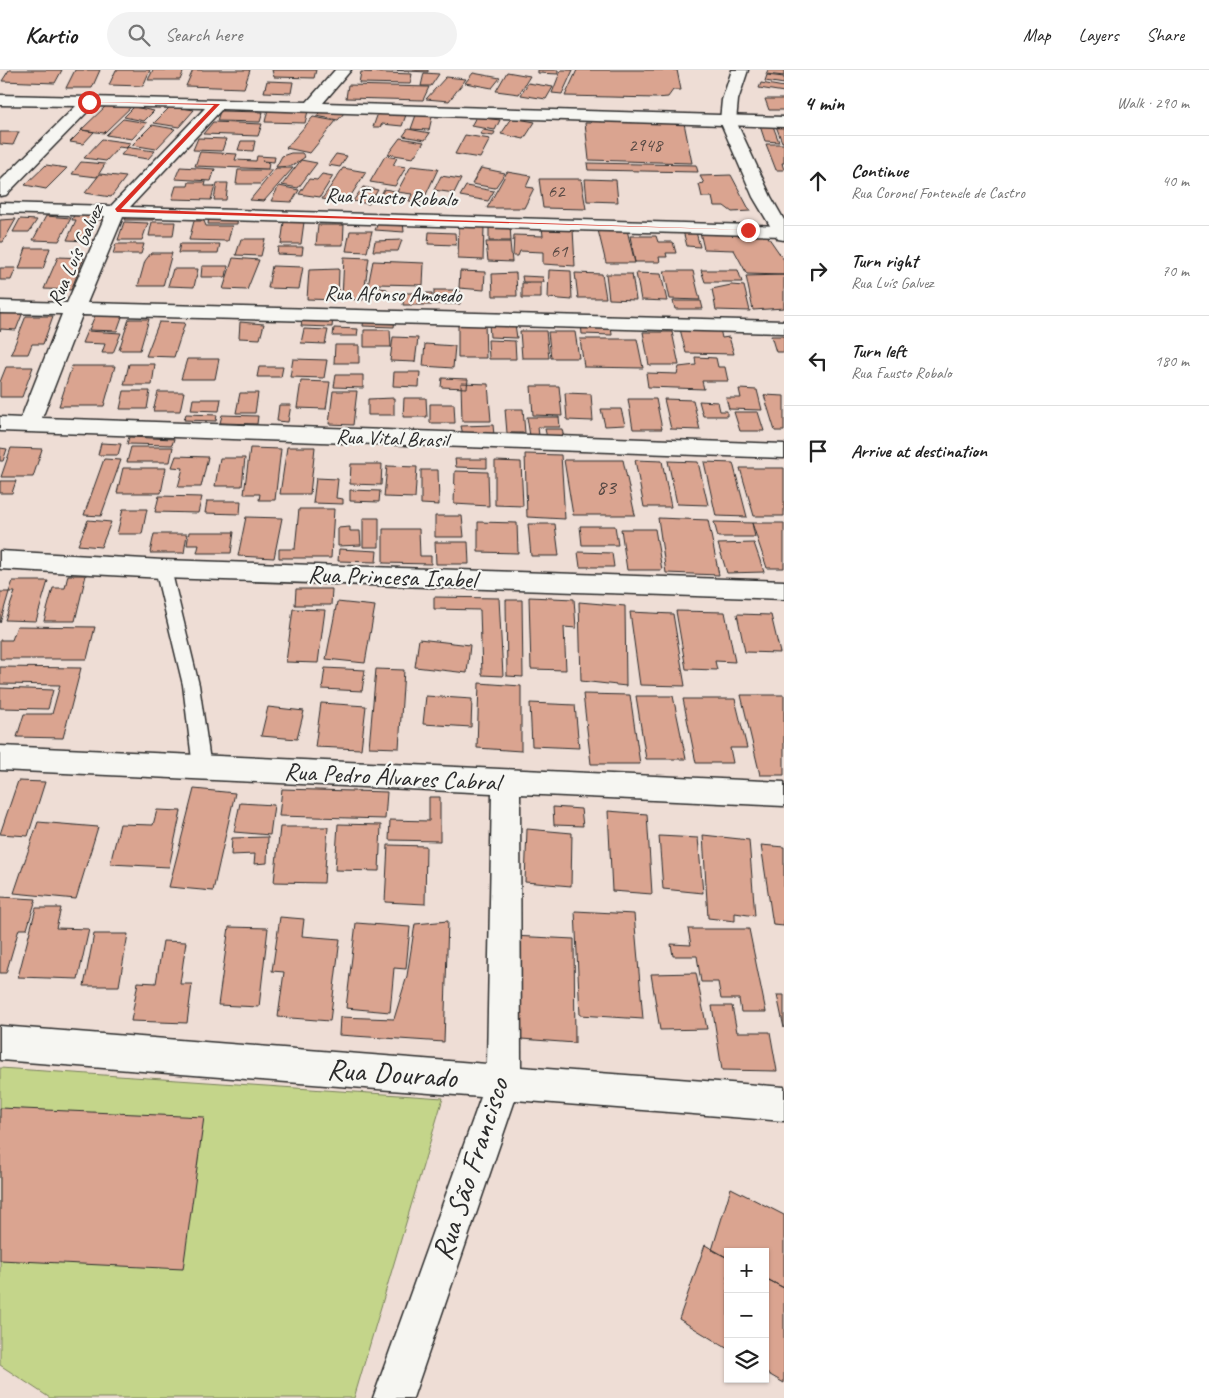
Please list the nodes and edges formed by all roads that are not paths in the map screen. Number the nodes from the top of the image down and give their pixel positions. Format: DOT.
graph roads {
  1 [pos="343,70"];
  2 [pos="740,70"];
  3 [pos="0,100"];
  4 [pos="89,102"];
  5 [pos="218,104"];
  6 [pos="312,107"];
  7 [pos="728,121"];
  8 [pos="784,122"];
  9 [pos="0,191"];
  10 [pos="0,208"];
  11 [pos="117,210"];
  12 [pos="783,232"];
  13 [pos="0,307"];
  14 [pos="74,310"];
  15 [pos="784,327"];
  16 [pos="0,424"];
  17 [pos="29,425"];
  18 [pos="784,451"];
  19 [pos="0,560"];
  20 [pos="163,569"];
  21 [pos="784,590"];
  22 [pos="0,758"];
  23 [pos="202,768"];
  24 [pos="506,782"];
  25 [pos="784,794"];
  26 [pos="0,1043"];
  27 [pos="504,1081"];
  28 [pos="784,1104"];
  29 [pos="393,1398"];
  1 -- 6 [label="street"];
  2 -- 7 [label="street"];
  3 -- 4 [label="street"];
  4 -- 5 [label="street"];
  4 -- 9 [label="street"];
  5 -- 6 [label="street"];
  5 -- 11 [label="street, Rua Luís Galvez"];
  6 -- 7 [label="street"];
  7 -- 8 [label="street"];
  7 -- 12 [label="street"];
  10 -- 11 [label="street, Rua Fausto Robalo"];
  11 -- 12 [label="street, Rua Fausto Robalo"];
  11 -- 14 [label="street, Rua Luís Galvez"];
  13 -- 14 [label="street, Rua Afonso Amoedo"];
  14 -- 15 [label="street, Rua Afonso Amoedo"];
  14 -- 17 [label="street, Rua Luís Galvez"];
  16 -- 17 [label="street, Rua Vital Brasil"];
  17 -- 18 [label="street, Rua Vital Brasil"];
  19 -- 20 [label="street, Rua Princesa Isabel"];
  20 -- 21 [label="street, Rua Princesa Isabel"];
  20 -- 23 [label="lane"];
  22 -- 23 [label="street, Rua Pedro Álvares Cabral"];
  23 -- 24 [label="street, Rua Pedro Álvares Cabral"];
  24 -- 25 [label="street, Rua Pedro Álvares Cabral"];
  24 -- 27 [label="street, Rua São Francisco"];
  26 -- 27 [label="street, Rua Dourado"];
  27 -- 28 [label="street, Rua Dourado"];
  27 -- 29 [label="street, Rua São Francisco"];
}
